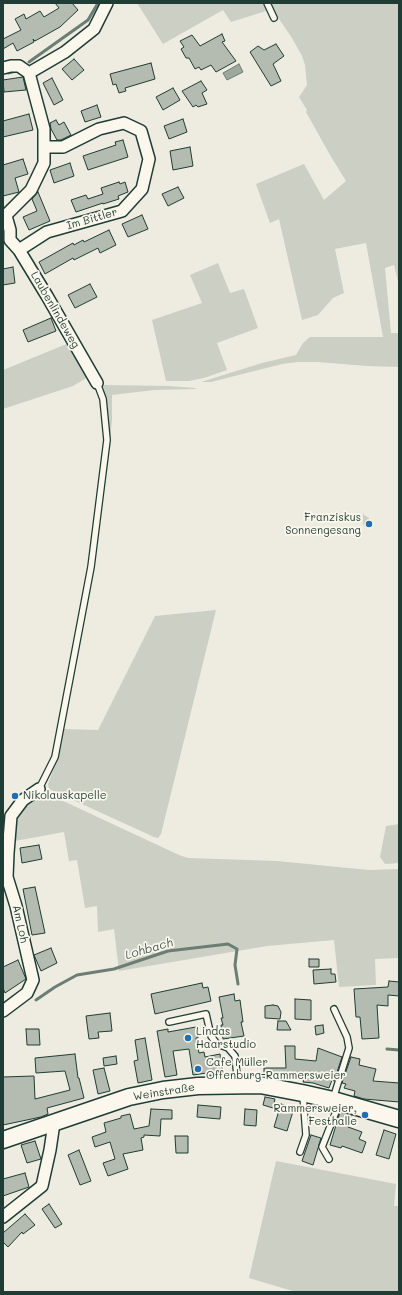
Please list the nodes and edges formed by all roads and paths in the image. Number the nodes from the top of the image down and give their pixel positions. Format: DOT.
graph roads {
  1 [pos="107,3"];
  2 [pos="267,3"];
  3 [pos="274,18"];
  4 [pos="3,68"];
  5 [pos="29,73"];
  6 [pos="44,147"];
  7 [pos="4,217"];
  8 [pos="6,240"];
  9 [pos="19,250"];
  10 [pos="97,383"];
  11 [pos="39,789"];
  12 [pos="334,1009"];
  13 [pos="3,1011"];
  14 [pos="169,1022"];
  15 [pos="238,1085"];
  16 [pos="302,1093"];
  17 [pos="337,1100"];
  18 [pos="399,1119"];
  19 [pos="54,1123"];
  20 [pos="3,1140"];
  21 [pos="300,1152"];
  22 [pos="329,1159"];
  23 [pos="3,1217"];
  1 -- 5 [label="street"];
  2 -- 3 [label="lane"];
  4 -- 5 [label="street"];
  5 -- 6 [label="street, Laubenlindeweg"];
  6 -- 7 [label="street, Laubenlindeweg"];
  6 -- 9 [label="street, Im Bittler"];
  7 -- 8 [label="street, Laubenlindeweg"];
  8 -- 9 [label="street, Laubenlindeweg"];
  9 -- 10 [label="street, Laubenlindeweg"];
  10 -- 11 [label="lane"];
  11 -- 13 [label="street, Am Loh"];
  12 -- 17 [label="lane"];
  14 -- 15 [label="lane"];
  15 -- 16 [label="street, Weinstraße"];
  15 -- 19 [label="street, Weinstraße"];
  16 -- 17 [label="street, Weinstraße"];
  16 -- 21 [label="lane"];
  17 -- 18 [label="street, Weinstraße"];
  17 -- 22 [label="lane"];
  19 -- 20 [label="street, Weinstraße"];
  19 -- 23 [label="street"];
}
